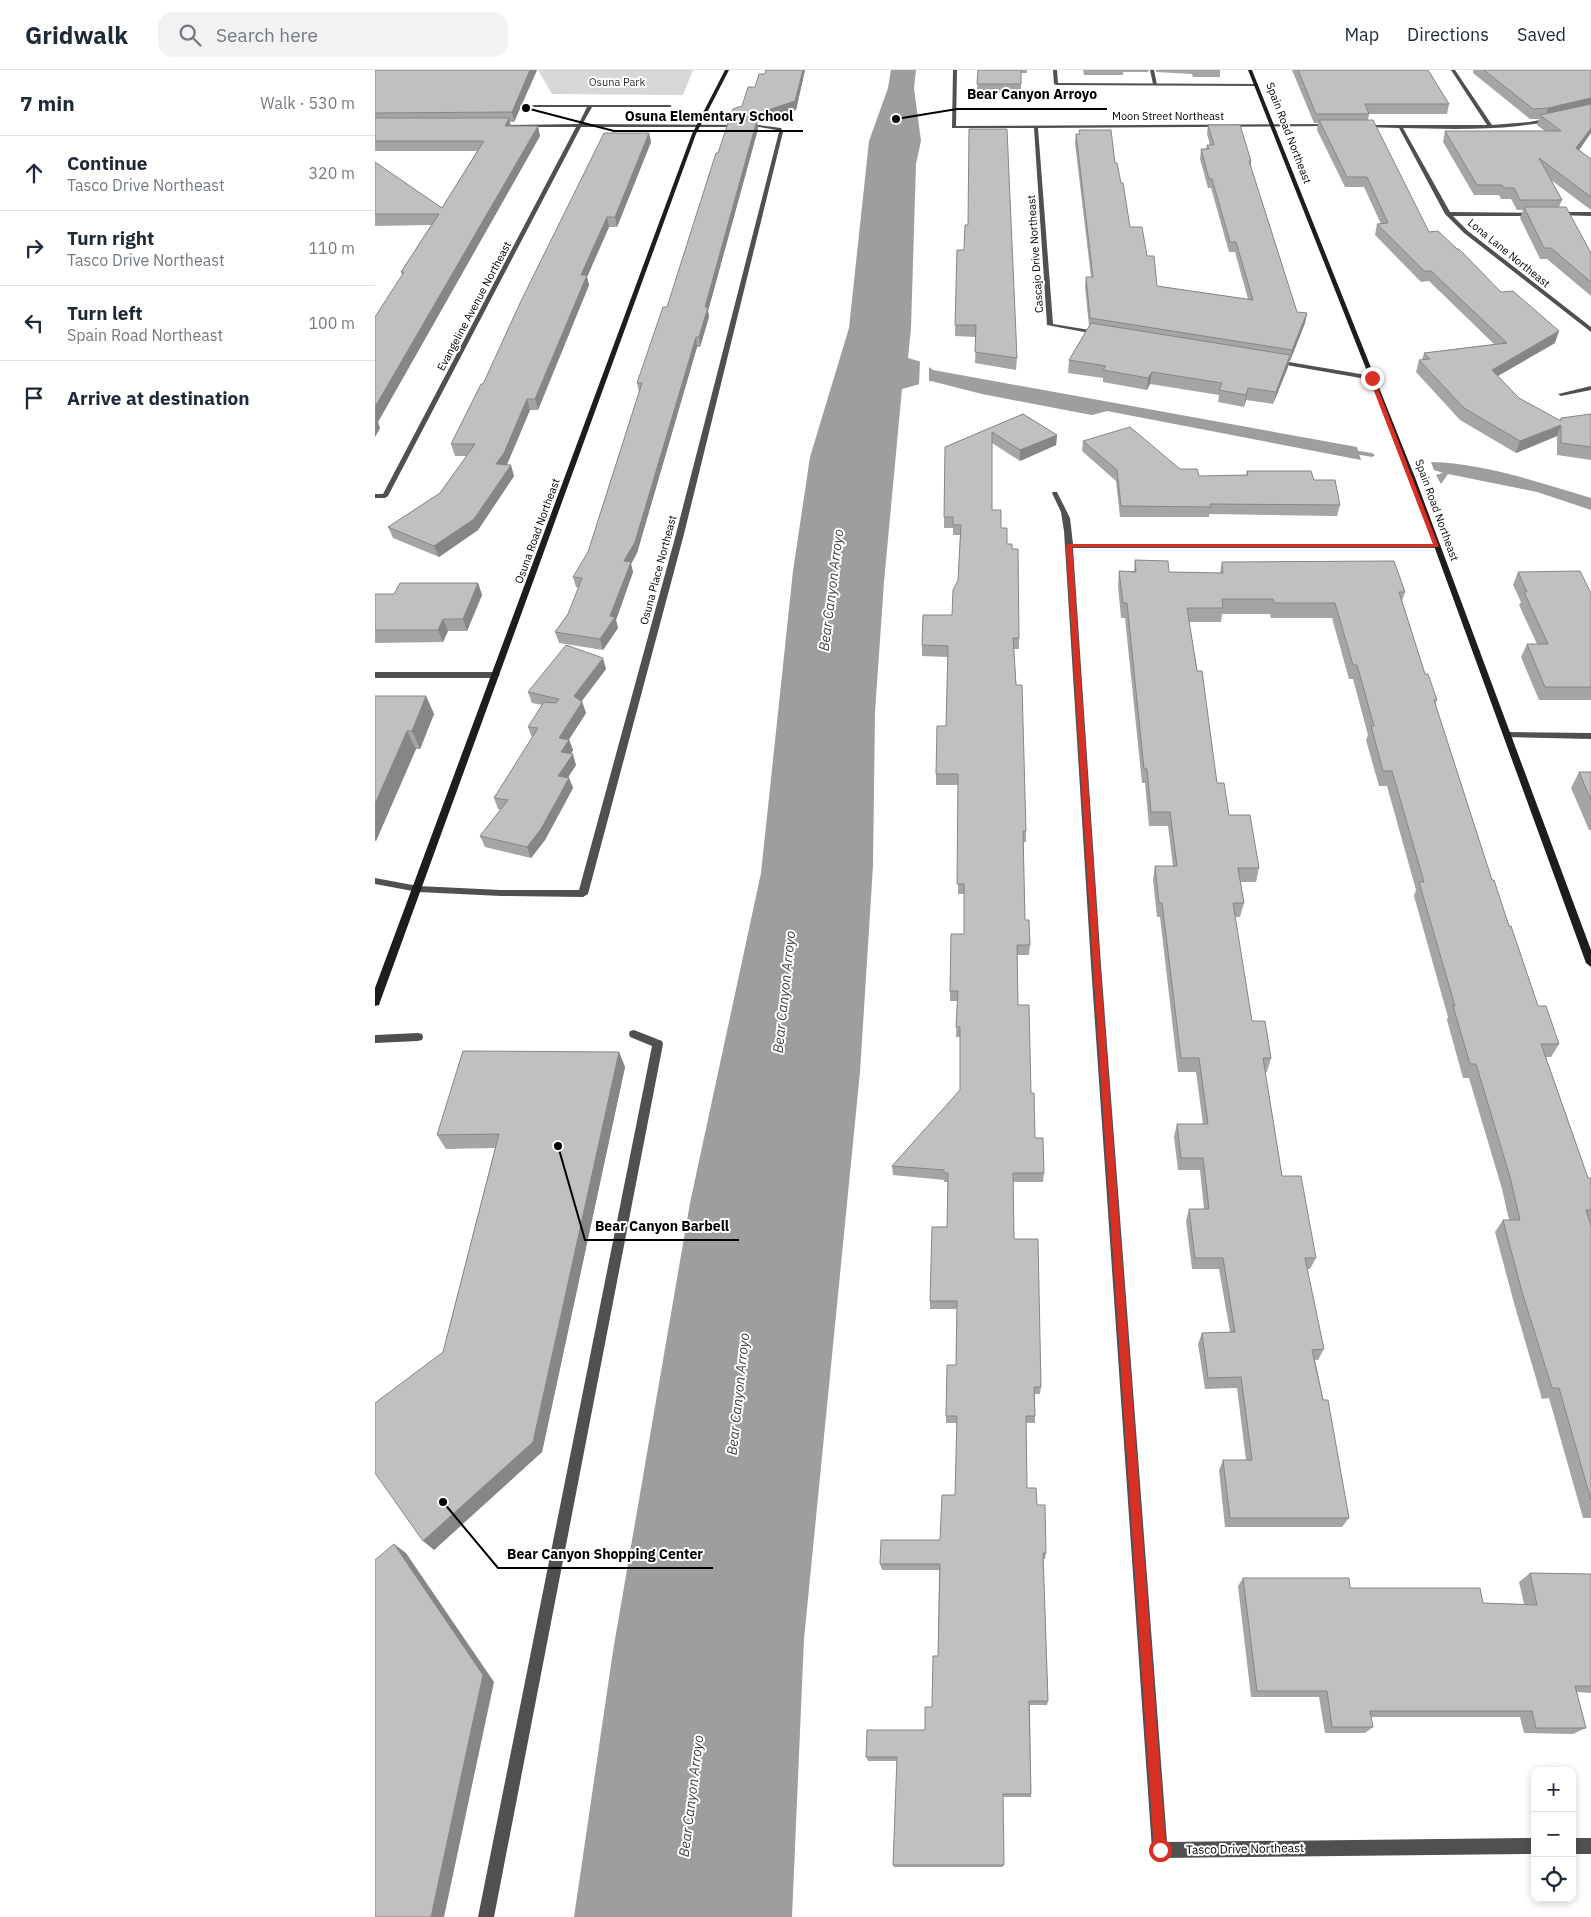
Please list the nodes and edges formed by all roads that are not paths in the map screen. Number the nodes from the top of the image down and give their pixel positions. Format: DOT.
graph roads {
  1 [pos="727,70"];
  2 [pos="955,70"];
  3 [pos="1055,70"];
  4 [pos="1152,70"];
  5 [pos="1250,70"];
  6 [pos="1453,70"];
  7 [pos="1155,84"];
  8 [pos="1256,85"];
  9 [pos="535,106"];
  10 [pos="590,106"];
  11 [pos="670,106"];
  12 [pos="1554,119"];
  13 [pos="1272,125"];
  14 [pos="492,126"];
  15 [pos="580,126"];
  16 [pos="697,126"];
  17 [pos="1036,126"];
  18 [pos="1335,126"];
  19 [pos="1354,126"];
  20 [pos="1400,126"];
  21 [pos="1490,126"];
  22 [pos="1448,214"];
  23 [pos="1538,214"];
  24 [pos="1547,214"];
  25 [pos="1591,214"];
  26 [pos="1591,330"];
  27 [pos="1108,334"];
  28 [pos="1271,361"];
  29 [pos="1372,378"];
  30 [pos="1591,388"];
  31 [pos="1561,394"];
  32 [pos="1055,493"];
  33 [pos="375,496"];
  34 [pos="1069,546"];
  35 [pos="1437,546"];
  36 [pos="496,675"];
  37 [pos="375,676"];
  38 [pos="1507,735"];
  39 [pos="1591,736"];
  40 [pos="375,881"];
  41 [pos="417,889"];
  42 [pos="1591,963"];
  43 [pos="375,1002"];
  44 [pos="634,1034"];
  45 [pos="418,1037"];
  46 [pos="375,1039"];
  47 [pos="1531,1846"];
  48 [pos="1576,1846"];
  49 [pos="1591,1846"];
  50 [pos="486,1917"];
  1 -- 16 [label="street, Osuna Road Northeast"];
  2 -- 17 [label="street, Moon Street Northeast"];
  3 -- 7 [label="street"];
  4 -- 7 [label="street"];
  5 -- 8 [label="street, Spain Road Northeast"];
  6 -- 21 [label="street"];
  7 -- 8 [label="street"];
  8 -- 13 [label="street, Spain Road Northeast"];
  9 -- 10 [label="street"];
  10 -- 11 [label="street"];
  10 -- 15 [label="street, Evangeline Avenue Northeast"];
  12 -- 21 [label="street"];
  13 -- 17 [label="street, Moon Street Northeast"];
  13 -- 18 [label="street, Moon Street Northeast"];
  13 -- 29 [label="street, Spain Road Northeast"];
  14 -- 15 [label="street"];
  15 -- 16 [label="street"];
  15 -- 33 [label="street, Evangeline Avenue Northeast"];
  16 -- 36 [label="street, Osuna Road Northeast"];
  16 -- 41 [label="street, Osuna Place Northeast"];
  17 -- 27 [label="street, Cascajo Drive Northeast"];
  19 -- 20 [label="street"];
  20 -- 21 [label="street"];
  20 -- 22 [label="street, Lona Lane Northeast"];
  22 -- 23 [label="street"];
  22 -- 26 [label="street, Lona Lane Northeast"];
  24 -- 25 [label="street"];
  28 -- 29 [label="street"];
  29 -- 35 [label="street, Spain Road Northeast"];
  30 -- 31 [label="street"];
  32 -- 34 [label="street"];
  34 -- 35 [label="street"];
  34 -- 47 [label="street, Tasco Drive Northeast"];
  35 -- 38 [label="street, Spain Road Northeast"];
  36 -- 37 [label="street"];
  36 -- 41 [label="street, Osuna Road Northeast"];
  38 -- 39 [label="street"];
  38 -- 42 [label="street, Spain Road Northeast"];
  40 -- 41 [label="street, Osuna Place Northeast"];
  41 -- 43 [label="street, Osuna Road Northeast"];
  44 -- 50 [label="street"];
  45 -- 46 [label="street"];
  48 -- 49 [label="street"];
}
